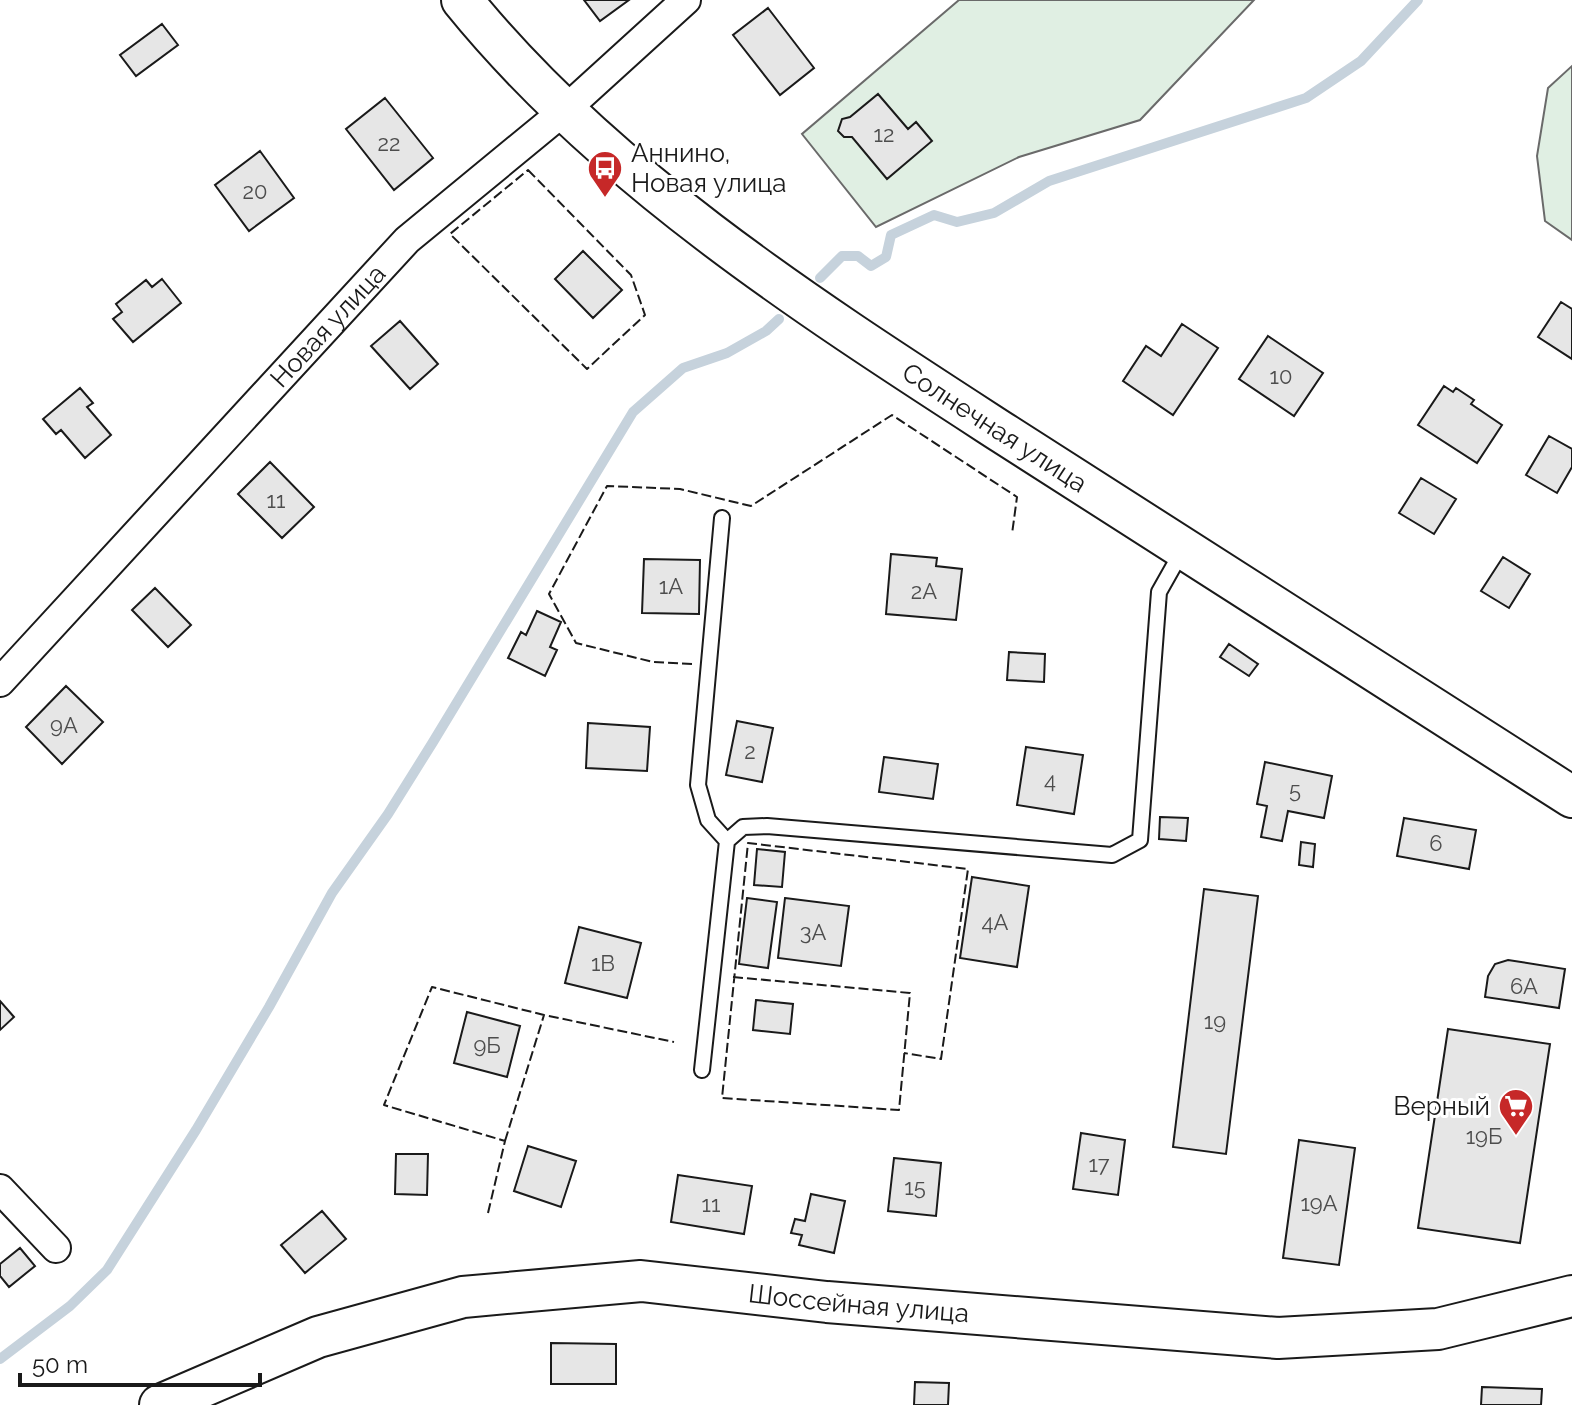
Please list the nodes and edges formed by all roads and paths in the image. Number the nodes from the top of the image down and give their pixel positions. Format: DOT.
graph roads {
  1 [pos="462,0"];
  2 [pos="686,0"];
  3 [pos="565,110"];
  4 [pos="722,518"];
  5 [pos="1183,551"];
  6 [pos="0,682"];
  7 [pos="1572,797"];
  8 [pos="727,841"];
  9 [pos="702,1070"];
  10 [pos="0,1189"];
  11 [pos="56,1248"];
  12 [pos="1572,1296"];
  13 [pos="160,1405"];
  1 -- 3 [label="main road, Солнечная улица"];
  2 -- 3 [label="street, Новая улица"];
  3 -- 5 [label="main road, Солнечная улица"];
  3 -- 6 [label="street, Новая улица"];
  4 -- 8 [label="lane"];
  5 -- 7 [label="main road, Солнечная улица"];
  5 -- 8 [label="lane"];
  8 -- 9 [label="lane"];
  10 -- 11 [label="street"];
  12 -- 13 [label="main road, Шоссейная улица"];
}
